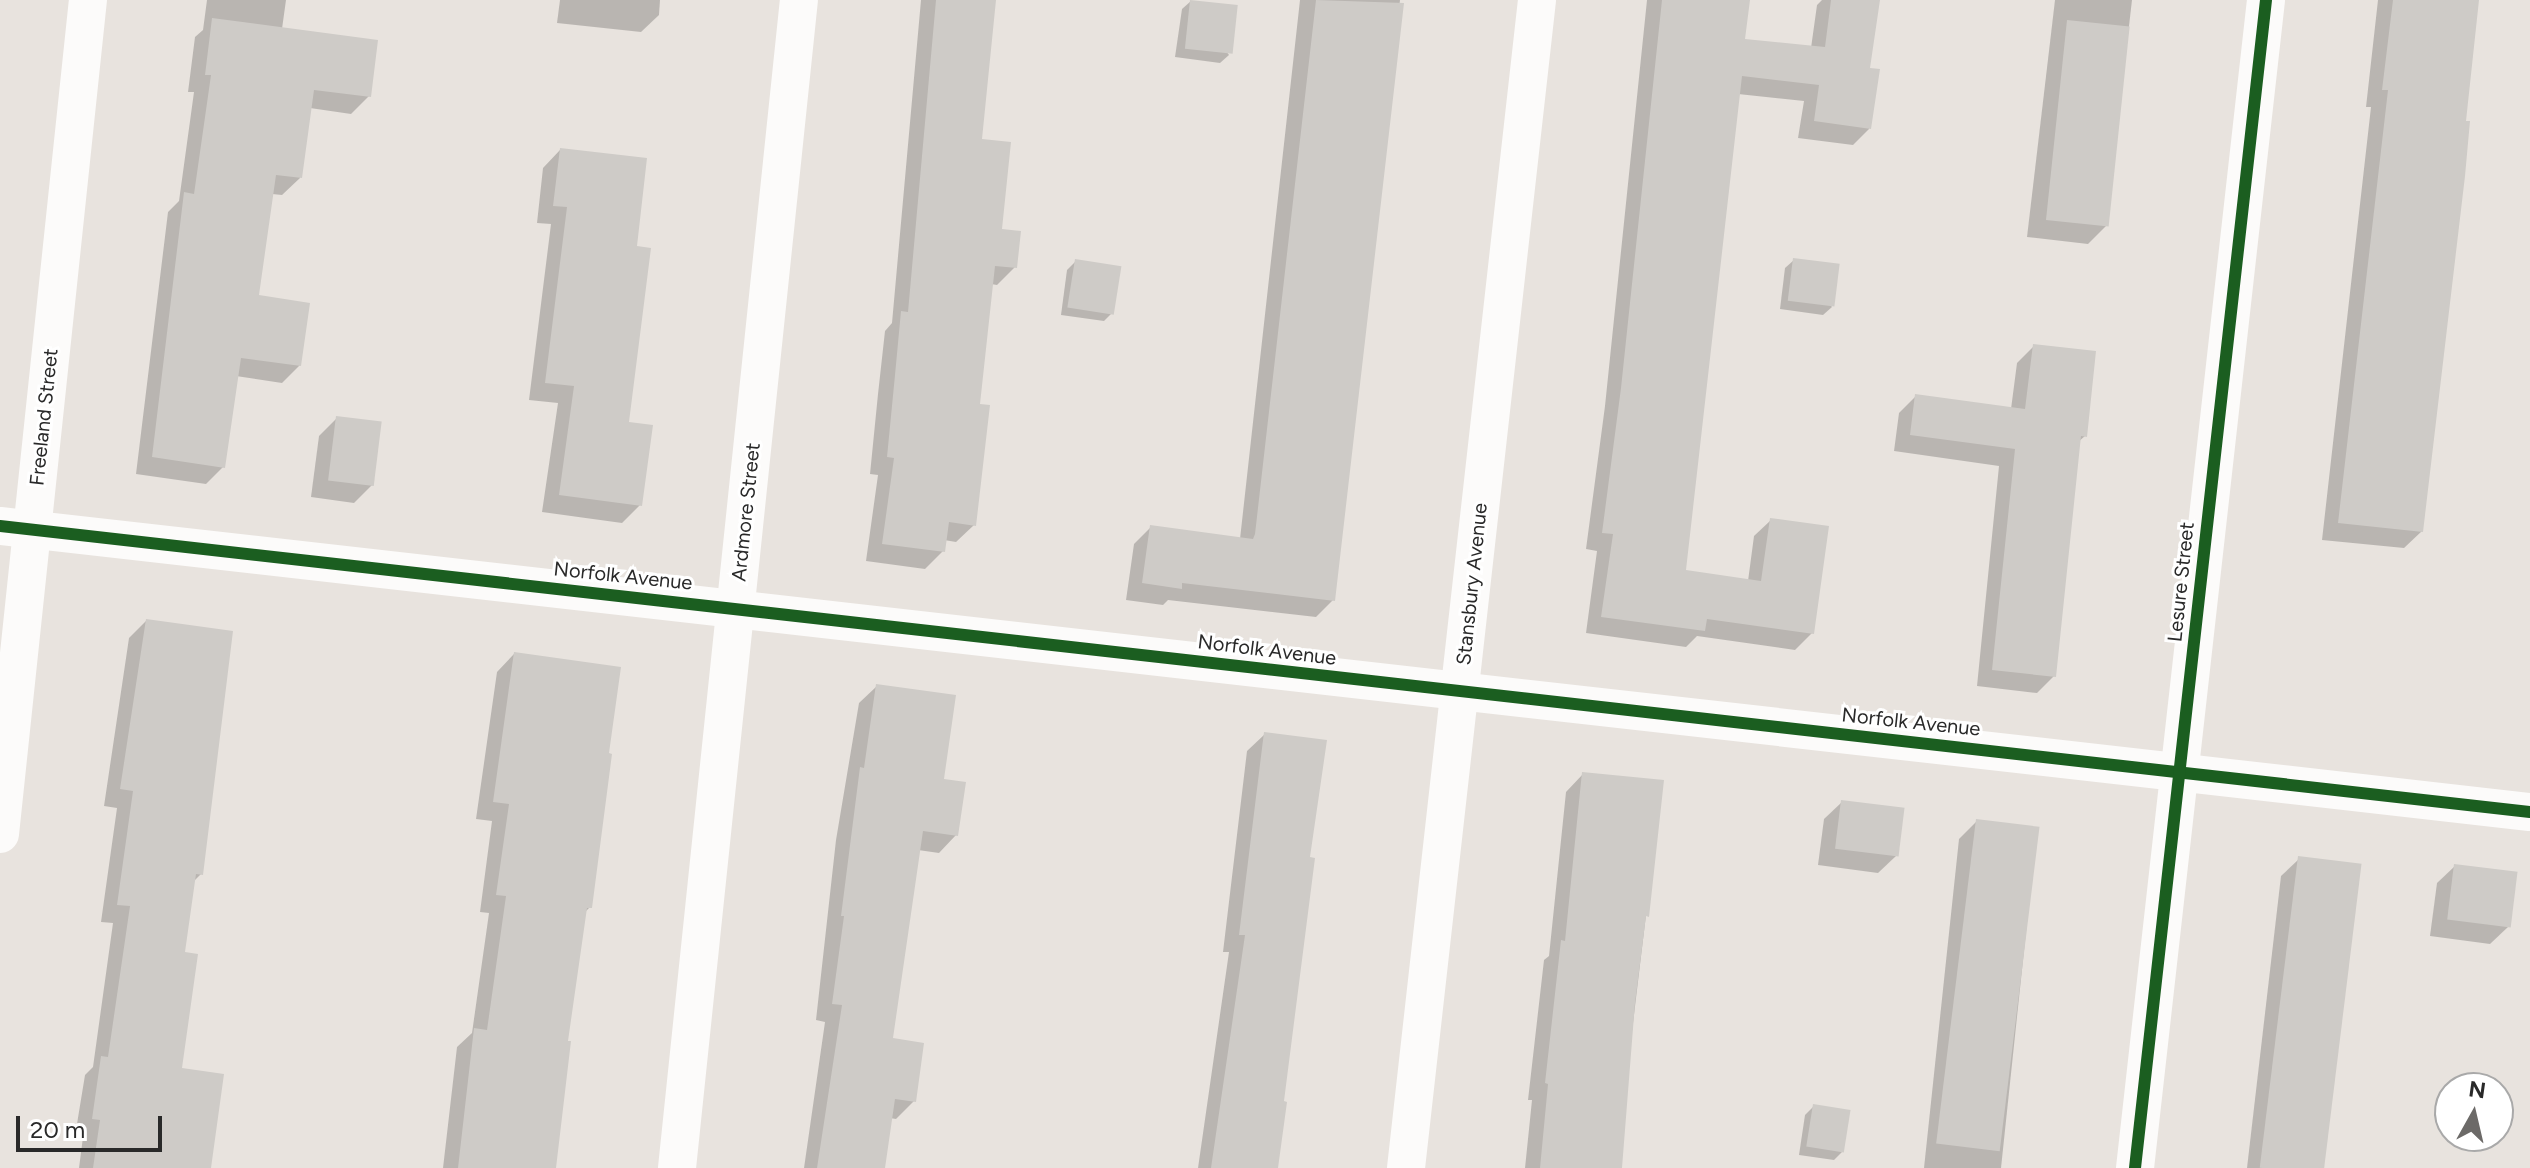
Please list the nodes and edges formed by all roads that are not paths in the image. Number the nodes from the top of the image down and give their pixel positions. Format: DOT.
graph roads {
  1 [pos="88,0"];
  2 [pos="799,0"];
  3 [pos="1537,0"];
  4 [pos="2266,0"];
  5 [pos="16,528"];
  6 [pos="736,609"];
  7 [pos="1460,692"];
  8 [pos="2180,773"];
  9 [pos="2530,812"];
  10 [pos="0,834"];
  11 [pos="677,1168"];
  12 [pos="1406,1168"];
  13 [pos="2135,1168"];
  1 -- 5 [label="street, Freeland Street"];
  2 -- 6 [label="street, Ardmore Street"];
  3 -- 7 [label="street, Stansbury Avenue"];
  4 -- 8 [label="street, Lesure Street"];
  5 -- 6 [label="street, Norfolk Avenue"];
  5 -- 10 [label="street, Freeland Street"];
  6 -- 7 [label="street, Norfolk Avenue"];
  6 -- 11 [label="street, Ardmore Street"];
  7 -- 8 [label="street, Norfolk Avenue"];
  7 -- 12 [label="street, Stansbury Avenue"];
  8 -- 9 [label="street, Norfolk Avenue"];
  8 -- 13 [label="street, Lesure Street"];
}
